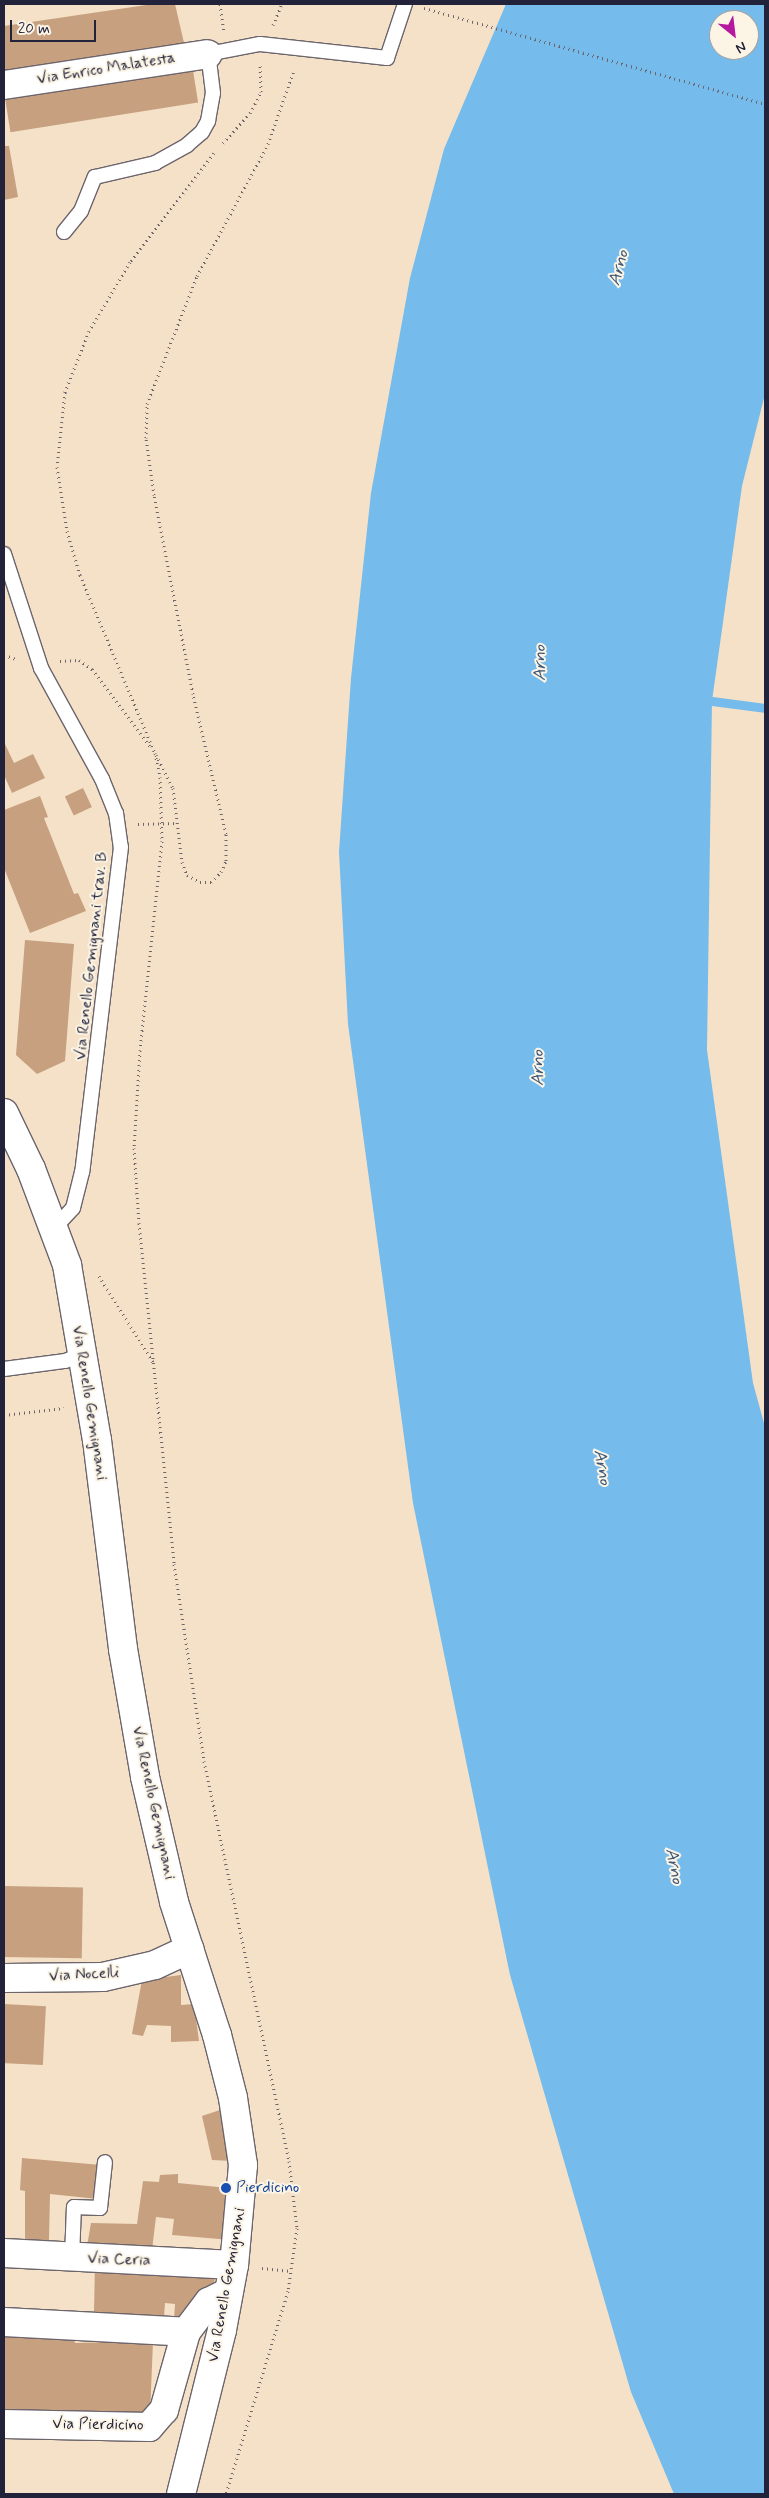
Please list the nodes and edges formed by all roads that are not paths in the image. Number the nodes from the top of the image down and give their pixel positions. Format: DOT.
graph roads {
  1 [pos="410,5"];
  2 [pos="216,44"];
  3 [pos="4,85"];
  4 [pos="64,232"];
  5 [pos="4,554"];
  6 [pos="4,1113"];
  7 [pos="55,1227"];
  8 [pos="81,1355"];
  9 [pos="4,1369"];
  10 [pos="189,1949"];
  11 [pos="4,1978"];
  12 [pos="105,2162"];
  13 [pos="4,2253"];
  14 [pos="72,2258"];
  15 [pos="234,2265"];
  16 [pos="229,2292"];
  17 [pos="4,2322"];
  18 [pos="186,2332"];
  19 [pos="4,2424"];
  20 [pos="181,2494"];
  1 -- 2 [label="lane"];
  2 -- 3 [label="street, Via Enrico Malatesta"];
  2 -- 4 [label="lane"];
  5 -- 7 [label="lane, Via Renello Gemignani trav. B"];
  6 -- 7 [label="street, Via Renello Gemignani"];
  7 -- 8 [label="street, Via Renello Gemignani"];
  8 -- 9 [label="lane"];
  8 -- 10 [label="street, Via Renello Gemignani"];
  10 -- 11 [label="street, Via Nocelli"];
  10 -- 15 [label="street, Via Renello Gemignani"];
  12 -- 14 [label="lane"];
  13 -- 14 [label="street, Via Ceria"];
  14 -- 15 [label="street, Via Ceria"];
  15 -- 16 [label="street, Via Renello Gemignani"];
  16 -- 18 [label="street, Via Pierdicino"];
  16 -- 20 [label="street, Via Renello Gemignani"];
  17 -- 18 [label="street"];
  18 -- 19 [label="street, Via Pierdicino"];
}
